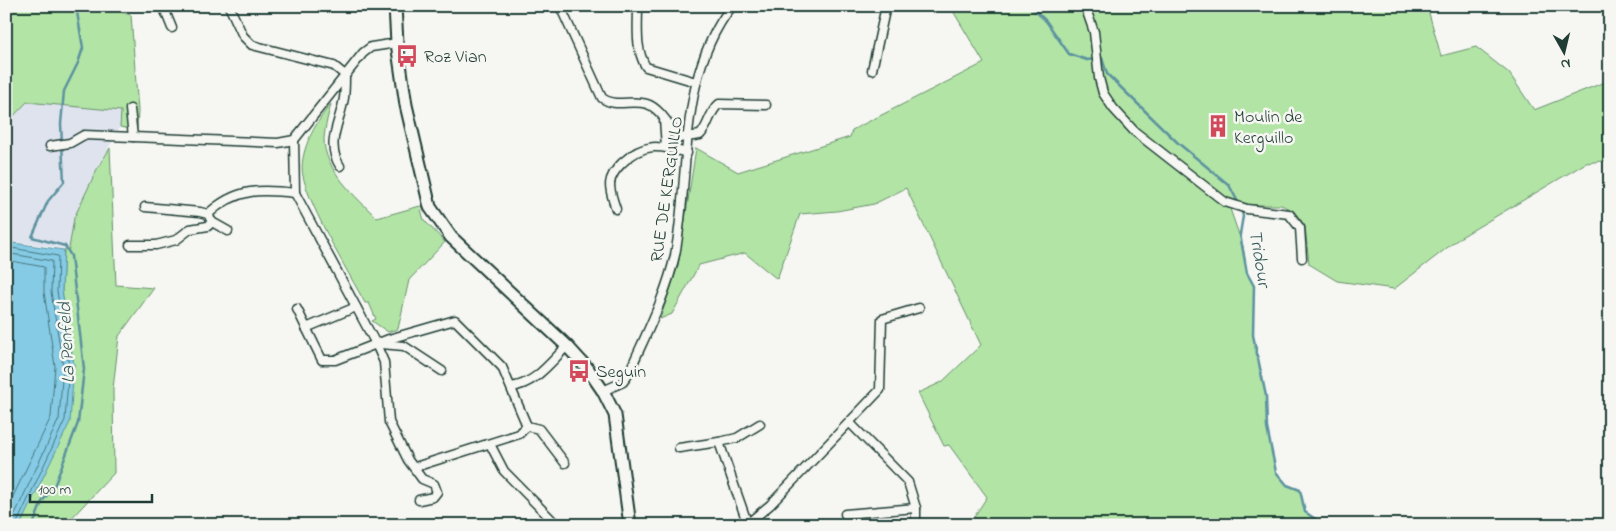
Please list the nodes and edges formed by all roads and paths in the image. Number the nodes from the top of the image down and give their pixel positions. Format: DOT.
graph roads {
  1 [pos="163,6"];
  2 [pos="229,6"];
  3 [pos="395,6"];
  4 [pos="560,6"];
  5 [pos="638,6"];
  6 [pos="732,6"];
  7 [pos="886,6"];
  8 [pos="1085,6"];
  9 [pos="172,28"];
  10 [pos="397,43"];
  11 [pos="872,70"];
  12 [pos="345,75"];
  13 [pos="696,82"];
  14 [pos="766,105"];
  15 [pos="130,109"];
  16 [pos="664,119"];
  17 [pos="133,137"];
  18 [pos="679,138"];
  19 [pos="689,138"];
  20 [pos="294,140"];
  21 [pos="50,146"];
  22 [pos="666,147"];
  23 [pos="687,154"];
  24 [pos="340,166"];
  25 [pos="295,193"];
  26 [pos="145,207"];
  27 [pos="616,209"];
  28 [pos="208,214"];
  29 [pos="212,222"];
  30 [pos="228,231"];
  31 [pos="130,245"];
  32 [pos="1302,258"];
  33 [pos="356,306"];
  34 [pos="919,308"];
  35 [pos="297,309"];
  36 [pos="306,328"];
  37 [pos="376,344"];
  38 [pos="567,346"];
  39 [pos="442,371"];
  40 [pos="511,387"];
  41 [pos="603,391"];
  42 [pos="850,423"];
  43 [pos="760,424"];
  44 [pos="527,426"];
  45 [pos="719,442"];
  46 [pos="490,444"];
  47 [pos="679,448"];
  48 [pos="565,463"];
  49 [pos="414,466"];
  50 [pos="419,500"];
  51 [pos="916,508"];
  52 [pos="845,514"];
  53 [pos="747,524"];
  54 [pos="557,525"];
  55 [pos="630,525"];
  56 [pos="916,525"];
  1 -- 9 [label="street"];
  2 -- 12 [label="street"];
  3 -- 10 [label="street"];
  4 -- 16 [label="street"];
  5 -- 13 [label="street"];
  6 -- 13 [label="street, RUE DE KERGUILLO"];
  7 -- 11 [label="street"];
  8 -- 32 [label="street"];
  10 -- 12 [label="street"];
  10 -- 38 [label="street"];
  12 -- 20 [label="street"];
  12 -- 24 [label="street"];
  13 -- 19 [label="street, RUE DE KERGUILLO"];
  14 -- 19 [label="street"];
  15 -- 17 [label="street"];
  16 -- 18 [label="street"];
  16 -- 22 [label="street"];
  17 -- 20 [label="street"];
  17 -- 21 [label="street"];
  18 -- 19 [label="street"];
  18 -- 22 [label="street"];
  19 -- 23 [label="street, RUE DE KERGUILLO"];
  20 -- 25 [label="street"];
  22 -- 23 [label="street"];
  22 -- 27 [label="street"];
  23 -- 41 [label="street, RUE DE KERGUILLO"];
  25 -- 28 [label="street"];
  25 -- 33 [label="street"];
  26 -- 28 [label="street"];
  28 -- 29 [label="street"];
  29 -- 30 [label="street"];
  29 -- 31 [label="street"];
  33 -- 36 [label="street"];
  33 -- 37 [label="street"];
  34 -- 42 [label="street"];
  35 -- 36 [label="street"];
  36 -- 37 [label="street"];
  37 -- 39 [label="street"];
  37 -- 40 [label="street"];
  37 -- 49 [label="street"];
  38 -- 40 [label="street"];
  38 -- 41 [label="street"];
  40 -- 44 [label="street"];
  41 -- 55 [label="street"];
  42 -- 51 [label="street"];
  42 -- 53 [label="street"];
  43 -- 45 [label="street"];
  44 -- 46 [label="street"];
  44 -- 48 [label="street"];
  45 -- 47 [label="street"];
  45 -- 53 [label="street"];
  46 -- 49 [label="street"];
  46 -- 54 [label="street"];
  49 -- 50 [label="street"];
  51 -- 52 [label="street"];
  51 -- 56 [label="street"];
}
